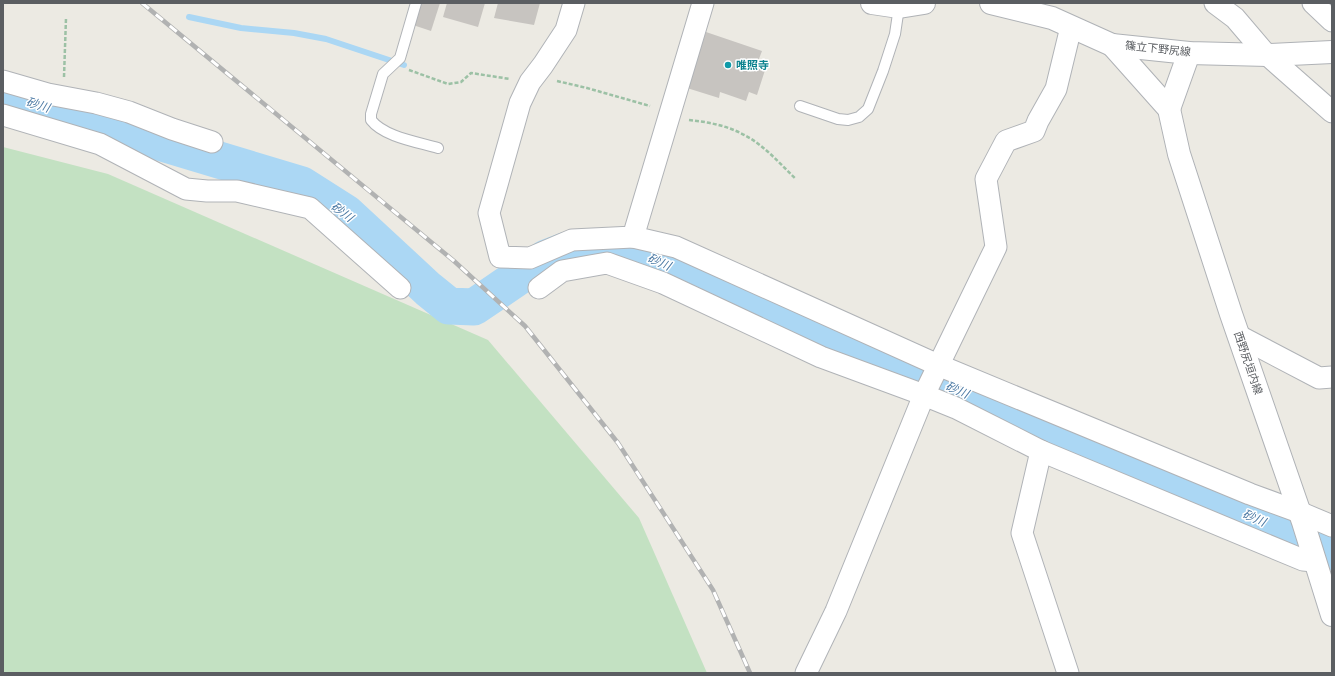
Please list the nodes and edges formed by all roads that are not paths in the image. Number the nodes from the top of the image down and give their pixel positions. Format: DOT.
graph roads {
  1 [pos="416,3"];
  2 [pos="574,3"];
  3 [pos="703,3"];
  4 [pos="872,3"];
  5 [pos="924,3"];
  6 [pos="992,3"];
  7 [pos="1215,3"];
  8 [pos="1313,3"];
  9 [pos="898,7"];
  10 [pos="1332,21"];
  11 [pos="1071,27"];
  12 [pos="1112,45"];
  13 [pos="1332,52"];
  14 [pos="1189,53"];
  15 [pos="1268,55"];
  16 [pos="3,81"];
  17 [pos="800,106"];
  18 [pos="1169,109"];
  19 [pos="1332,112"];
  20 [pos="3,115"];
  21 [pos="212,142"];
  22 [pos="438,148"];
  23 [pos="633,237"];
  24 [pos="400,288"];
  25 [pos="538,288"];
  26 [pos="1238,336"];
  27 [pos="1332,376"];
  28 [pos="931,380"];
  29 [pos="1041,451"];
  30 [pos="1301,517"];
  31 [pos="1332,526"];
  32 [pos="1313,556"];
  33 [pos="1332,615"];
  34 [pos="806,673"];
  35 [pos="1068,673"];
  1 -- 22 [label="lane"];
  2 -- 23 [label="street"];
  3 -- 23 [label="street"];
  4 -- 9 [label="main road"];
  5 -- 9 [label="main road"];
  6 -- 11 [label="main road, 篠立下野尻線"];
  7 -- 15 [label="street"];
  8 -- 10 [label="street"];
  9 -- 17 [label="lane"];
  11 -- 12 [label="main road, 篠立下野尻線"];
  11 -- 28 [label="street"];
  12 -- 14 [label="main road, 篠立下野尻線"];
  12 -- 18 [label="main road, 西野尻垣内線"];
  13 -- 15 [label="main road, 篠立下野尻線"];
  14 -- 15 [label="main road, 篠立下野尻線"];
  14 -- 18 [label="main road"];
  15 -- 19 [label="street"];
  16 -- 21 [label="street"];
  18 -- 26 [label="main road, 西野尻垣内線"];
  20 -- 24 [label="street"];
  23 -- 28 [label="street"];
  25 -- 28 [label="street"];
  26 -- 27 [label="street"];
  26 -- 30 [label="main road, 西野尻垣内線"];
  28 -- 29 [label="street"];
  28 -- 30 [label="street"];
  28 -- 34 [label="street"];
  29 -- 32 [label="street"];
  29 -- 35 [label="street"];
  30 -- 31 [label="street"];
  30 -- 32 [label="main road, 西野尻垣内線"];
  32 -- 33 [label="main road, 西野尻垣内線"];
}
